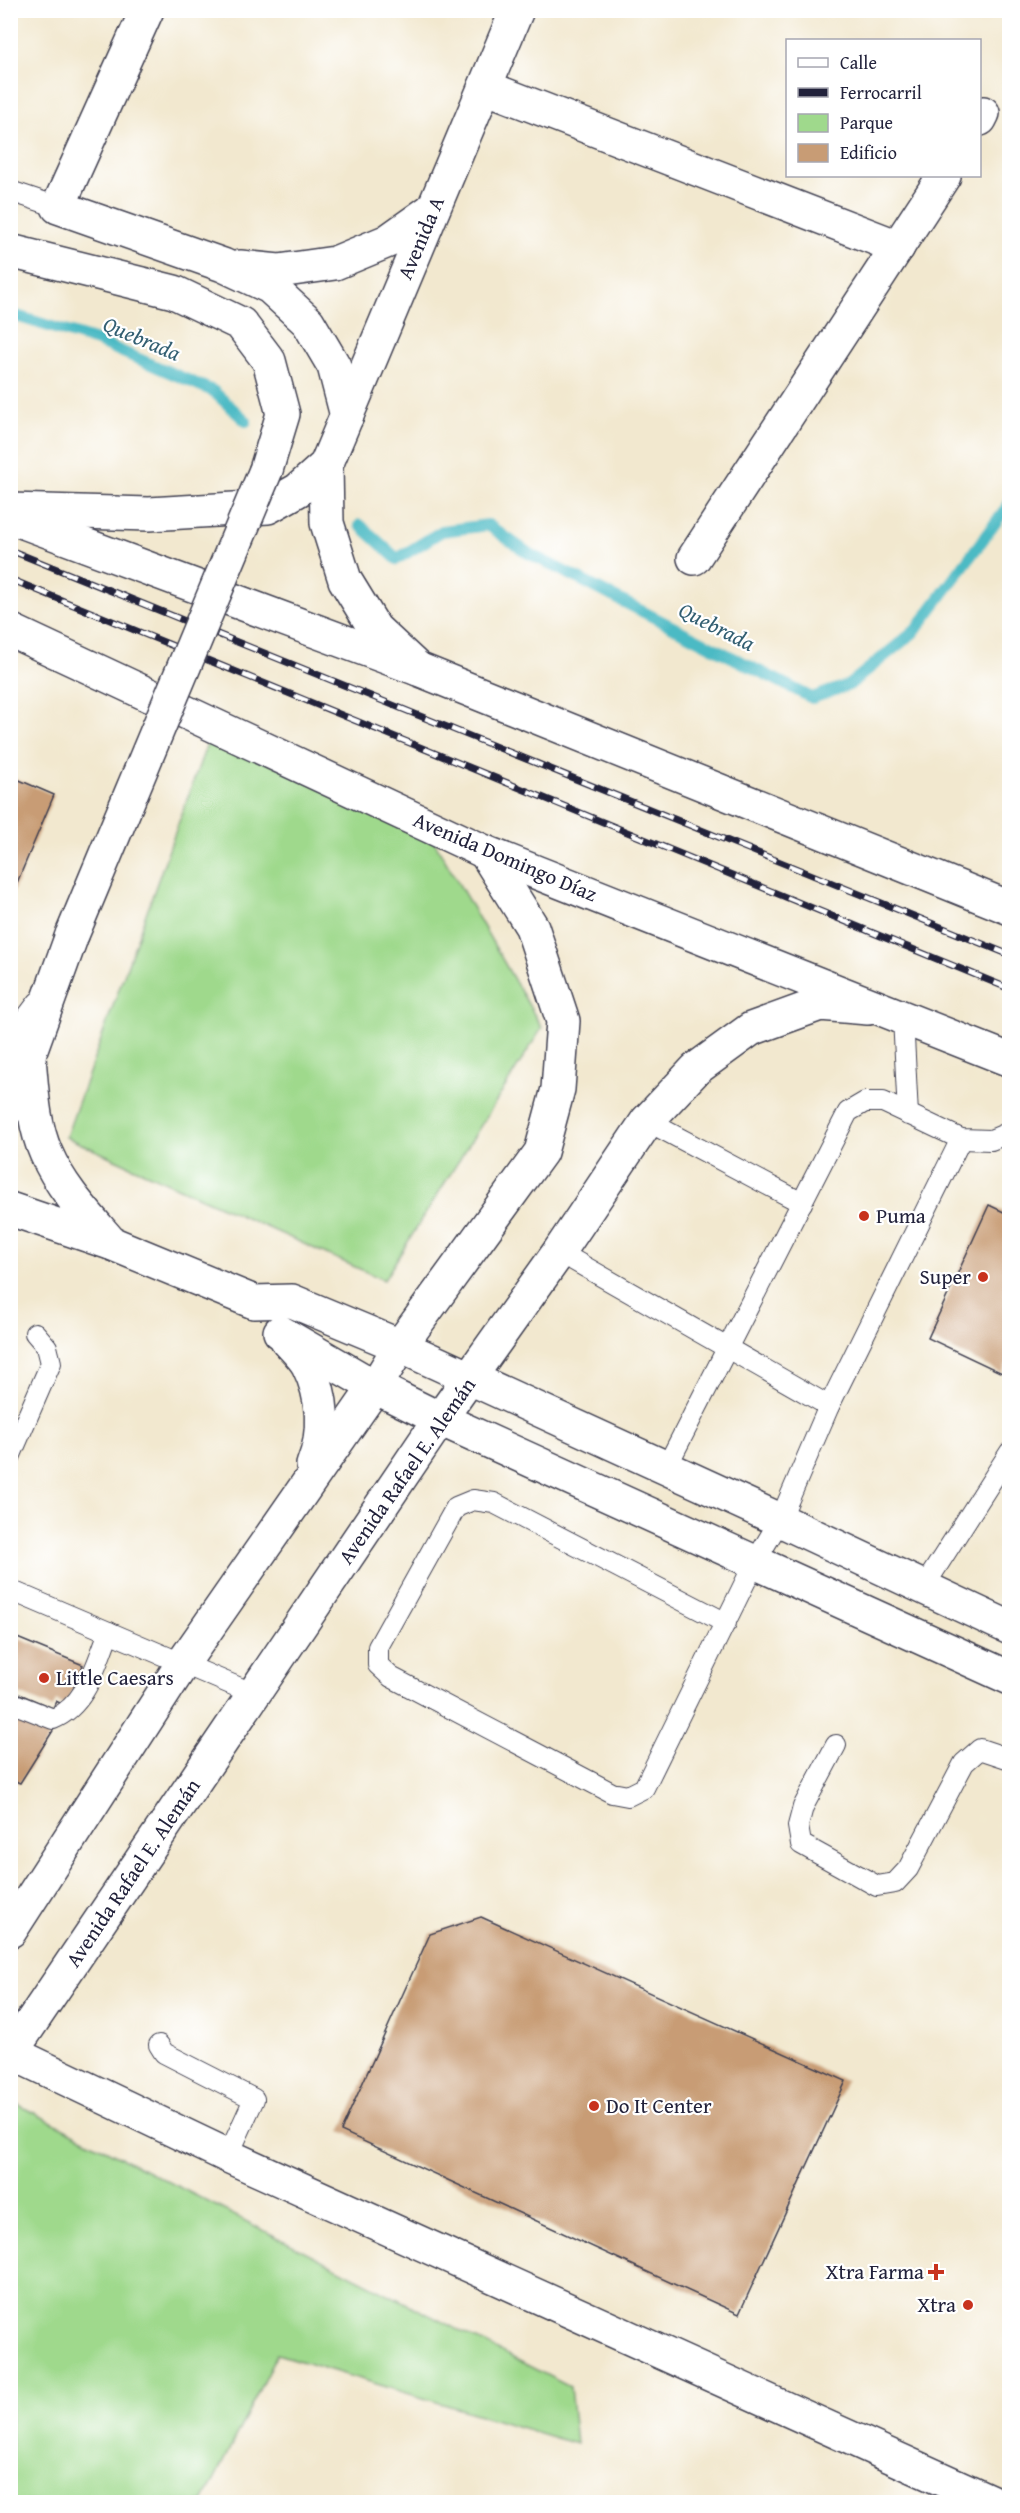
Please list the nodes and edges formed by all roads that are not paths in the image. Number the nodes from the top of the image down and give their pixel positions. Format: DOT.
graph roads {
  1 [pos="147,10"];
  2 [pos="517,10"];
  3 [pos="485,87"];
  4 [pos="943,177"];
  5 [pos="10,191"];
  6 [pos="58,207"];
  7 [pos="433,209"];
  8 [pos="898,248"];
  9 [pos="10,251"];
  10 [pos="223,265"];
  11 [pos="347,416"];
  12 [pos="326,465"];
  13 [pos="10,510"];
  14 [pos="10,517"];
  15 [pos="694,558"];
  16 [pos="10,630"];
  17 [pos="418,669"];
  18 [pos="485,852"];
  19 [pos="1008,907"];
  20 [pos="895,1014"];
  21 [pos="20,1048"];
  22 [pos="1010,1060"];
  23 [pos="10,1107"];
  24 [pos="908,1115"];
  25 [pos="647,1121"];
  26 [pos="1010,1132"];
  27 [pos="961,1139"];
  28 [pos="802,1203"];
  29 [pos="10,1209"];
  30 [pos="113,1244"];
  31 [pos="559,1252"];
  32 [pos="254,1302"];
  33 [pos="280,1332"];
  34 [pos="35,1334"];
  35 [pos="400,1346"];
  36 [pos="727,1348"];
  37 [pos="472,1377"];
  38 [pos="375,1387"];
  39 [pos="829,1406"];
  40 [pos="440,1419"];
  41 [pos="1010,1452"];
  42 [pos="10,1456"];
  43 [pos="666,1468"];
  44 [pos="305,1485"];
  45 [pos="780,1520"];
  46 [pos="755,1562"];
  47 [pos="923,1588"];
  48 [pos="10,1590"];
  49 [pos="726,1623"];
  50 [pos="1010,1629"];
  51 [pos="110,1632"];
  52 [pos="183,1663"];
  53 [pos="1010,1678"];
  54 [pos="254,1694"];
  55 [pos="10,1702"];
  56 [pos="836,1745"];
  57 [pos="1010,1759"];
  58 [pos="10,1931"];
  59 [pos="159,2045"];
  60 [pos="11,2053"];
  61 [pos="228,2156"];
  62 [pos="992,2502"];
  1 -- 6 [label="main road"];
  2 -- 3 [label="main road, Avenida A"];
  3 -- 7 [label="main road, Avenida A"];
  3 -- 8 [label="main road"];
  4 -- 8 [label="main road"];
  5 -- 6 [label="lane"];
  6 -- 10 [label="main road"];
  7 -- 10 [label="main road"];
  7 -- 11 [label="main road, Avenida A"];
  8 -- 15 [label="main road"];
  9 -- 21 [label="main road, bridge"];
  10 -- 11 [label="main road"];
  11 -- 12 [label="main road, Avenida A"];
  12 -- 13 [label="main road, Avenida A"];
  12 -- 17 [label="main road, Avenida A"];
  14 -- 17 [label="main road"];
  16 -- 18 [label="main road, Avenida Domingo Díaz"];
  17 -- 19 [label="main road"];
  18 -- 20 [label="main road, Avenida Domingo Díaz"];
  18 -- 35 [label="main road"];
  20 -- 22 [label="main road, Avenida Domingo Díaz"];
  20 -- 24 [label="lane"];
  20 -- 25 [label="main road, Avenida Rafael E. Alemán"];
  21 -- 23 [label="main road"];
  21 -- 30 [label="main road"];
  24 -- 27 [label="lane"];
  24 -- 28 [label="lane"];
  25 -- 28 [label="lane"];
  25 -- 31 [label="main road, Avenida Rafael E. Alemán"];
  26 -- 27 [label="lane"];
  27 -- 39 [label="lane"];
  28 -- 36 [label="lane"];
  29 -- 30 [label="main road"];
  30 -- 32 [label="main road"];
  31 -- 36 [label="lane"];
  31 -- 37 [label="main road, Avenida Rafael E. Alemán"];
  32 -- 33 [label="main road"];
  32 -- 35 [label="main road"];
  33 -- 38 [label="main road"];
  33 -- 44 [label="main road"];
  34 -- 42 [label="lane"];
  35 -- 37 [label="main road"];
  35 -- 38 [label="main road"];
  36 -- 39 [label="lane"];
  36 -- 43 [label="lane"];
  37 -- 40 [label="main road, Avenida Rafael E. Alemán"];
  37 -- 43 [label="main road"];
  38 -- 40 [label="main road"];
  38 -- 44 [label="main road"];
  39 -- 45 [label="lane"];
  40 -- 46 [label="main road"];
  40 -- 54 [label="main road, Avenida Rafael E. Alemán"];
  41 -- 47 [label="lane"];
  43 -- 45 [label="main road"];
  44 -- 52 [label="main road"];
  45 -- 46 [label="lane"];
  45 -- 47 [label="main road"];
  46 -- 49 [label="lane"];
  46 -- 53 [label="main road"];
  47 -- 50 [label="main road"];
  48 -- 51 [label="lane"];
  49 -- 49 [label="lane"];
  51 -- 52 [label="lane"];
  51 -- 55 [label="lane"];
  52 -- 54 [label="lane"];
  52 -- 58 [label="main road"];
  54 -- 60 [label="main road, Avenida Rafael E. Alemán"];
  56 -- 57 [label="lane"];
  59 -- 61 [label="lane"];
  60 -- 61 [label="main road"];
  61 -- 62 [label="main road"];
}
